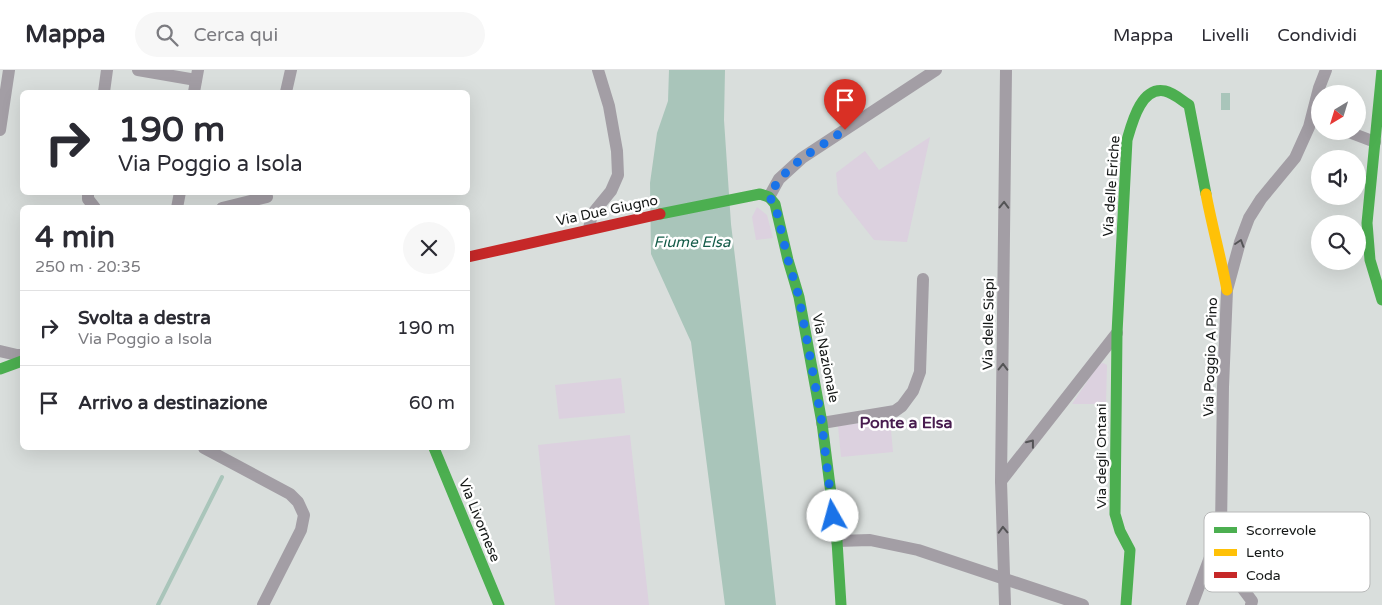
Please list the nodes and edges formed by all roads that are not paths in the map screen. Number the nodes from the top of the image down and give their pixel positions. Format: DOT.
graph roads {
  1 [pos="9,70"];
  2 [pos="107,70"];
  3 [pos="138,70"];
  4 [pos="290,70"];
  5 [pos="598,70"];
  6 [pos="936,70"];
  7 [pos="1006,70"];
  8 [pos="1326,70"];
  9 [pos="1382,70"];
  10 [pos="196,81"];
  11 [pos="1321,85"];
  12 [pos="104,90"];
  13 [pos="286,90"];
  14 [pos="0,130"];
  15 [pos="1311,133"];
  16 [pos="1366,139"];
  17 [pos="1375,142"];
  18 [pos="769,197"];
  19 [pos="267,199"];
  20 [pos="237,205"];
  21 [pos="589,230"];
  22 [pos="470,257"];
  23 [pos="923,279"];
  24 [pos="1227,290"];
  25 [pos="1382,300"];
  26 [pos="1118,333"];
  27 [pos="0,351"];
  28 [pos="20,355"];
  29 [pos="20,362"];
  30 [pos="0,368"];
  31 [pos="822,423"];
  32 [pos="208,450"];
  33 [pos="435,450"];
  34 [pos="1001,481"];
  35 [pos="1221,512"];
  36 [pos="837,541"];
  37 [pos="1204,573"];
  38 [pos="1005,578"];
  39 [pos="1245,592"];
  40 [pos="263,605"];
  41 [pos="499,605"];
  42 [pos="841,605"];
  43 [pos="1005,605"];
  44 [pos="1084,605"];
  45 [pos="1126,605"];
  46 [pos="1192,605"];
  47 [pos="1251,605"];
  1 -- 14 [label="street"];
  2 -- 12 [label="street"];
  3 -- 10 [label="street"];
  4 -- 13 [label="street"];
  5 -- 21 [label="street"];
  6 -- 18 [label="street"];
  34 -- 7 [label="street, Via delle Siepi, one-way"];
  8 -- 11 [label="street, Via Poggio A Pino"];
  9 -- 17 [label="street"];
  24 -- 15 [label="street, Via Poggio A Pino, one-way"];
  16 -- 17 [label="street"];
  17 -- 25 [label="street"];
  18 -- 21 [label="street, Via Due Giugno"];
  18 -- 31 [label="street, Via Nazionale"];
  19 -- 20 [label="street"];
  21 -- 22 [label="street, Via Due Giugno"];
  23 -- 31 [label="street"];
  24 -- 26 [label="street, Via delle Eriche"];
  24 -- 35 [label="street, Via Poggio A Pino"];
  34 -- 26 [label="street, one-way"];
  26 -- 45 [label="street, Via degli Ontani"];
  27 -- 28 [label="street"];
  29 -- 30 [label="street"];
  31 -- 36 [label="street, Via Nazionale"];
  32 -- 40 [label="street"];
  33 -- 41 [label="street, Via Livornese"];
  38 -- 34 [label="street, Via delle Siepi, one-way"];
  36 -- 38 [label="street"];
  36 -- 42 [label="street, Via Nazionale"];
  37 -- 46 [label="street, Via Poggio A Pino"];
  38 -- 43 [label="street, Via delle Siepi"];
  38 -- 44 [label="street"];
  39 -- 47 [label="street"];
}
